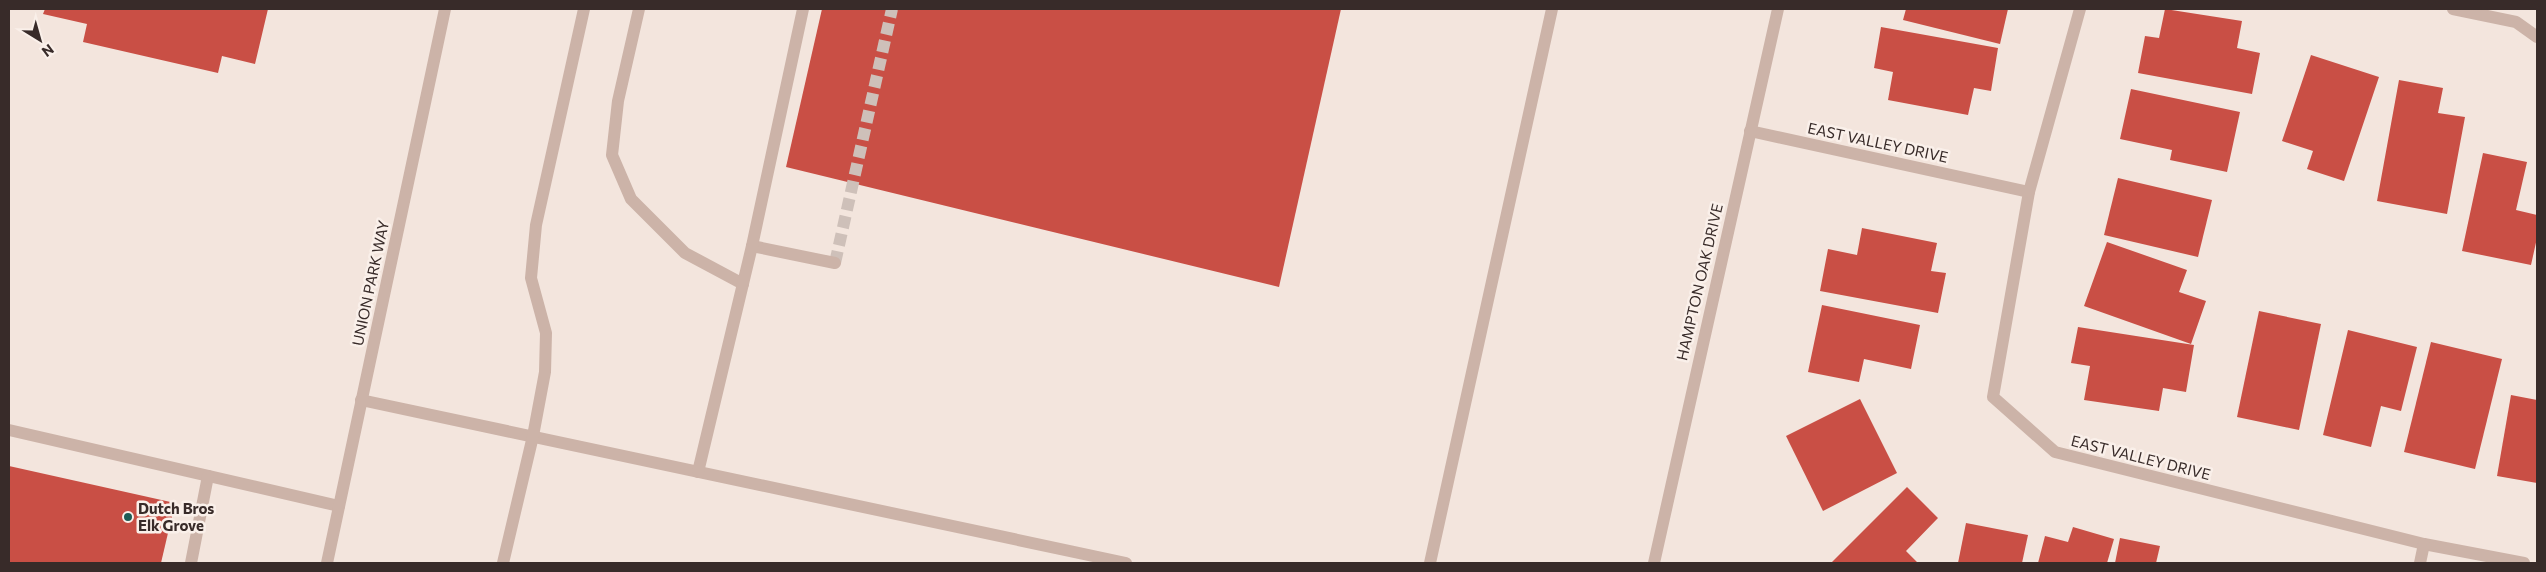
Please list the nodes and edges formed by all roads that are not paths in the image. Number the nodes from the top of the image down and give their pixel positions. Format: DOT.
graph roads {
  1 [pos="445,9"];
  2 [pos="584,9"];
  3 [pos="639,9"];
  4 [pos="803,9"];
  5 [pos="1552,9"];
  6 [pos="1778,9"];
  7 [pos="2080,9"];
  8 [pos="2454,9"];
  9 [pos="2537,37"];
  10 [pos="1750,131"];
  11 [pos="2029,192"];
  12 [pos="752,246"];
  13 [pos="836,263"];
  14 [pos="743,284"];
  15 [pos="361,400"];
  16 [pos="9,430"];
  17 [pos="533,436"];
  18 [pos="698,472"];
  19 [pos="208,476"];
  20 [pos="339,506"];
  21 [pos="2424,544"];
  22 [pos="191,563"];
  23 [pos="327,563"];
  24 [pos="503,563"];
  25 [pos="1126,563"];
  26 [pos="1430,563"];
  27 [pos="1654,563"];
  28 [pos="2420,563"];
  29 [pos="2524,563"];
  1 -- 15 [label="street, UNION PARK WAY"];
  2 -- 17 [label="street"];
  3 -- 14 [label="street"];
  4 -- 12 [label="street"];
  5 -- 26 [label="street"];
  6 -- 10 [label="street, HAMPTON OAK DRIVE"];
  7 -- 11 [label="street, EAST VALLEY DRIVE"];
  8 -- 9 [label="street"];
  10 -- 11 [label="street, EAST VALLEY DRIVE"];
  10 -- 27 [label="street, HAMPTON OAK DRIVE"];
  11 -- 21 [label="street, EAST VALLEY DRIVE"];
  12 -- 13 [label="street"];
  12 -- 14 [label="street"];
  14 -- 18 [label="street"];
  15 -- 17 [label="street"];
  15 -- 20 [label="street, UNION PARK WAY"];
  16 -- 19 [label="street"];
  17 -- 18 [label="street"];
  17 -- 24 [label="street"];
  18 -- 25 [label="street"];
  19 -- 20 [label="street"];
  19 -- 22 [label="street"];
  20 -- 23 [label="street, UNION PARK WAY"];
  21 -- 28 [label="street"];
  21 -- 29 [label="street"];
}
